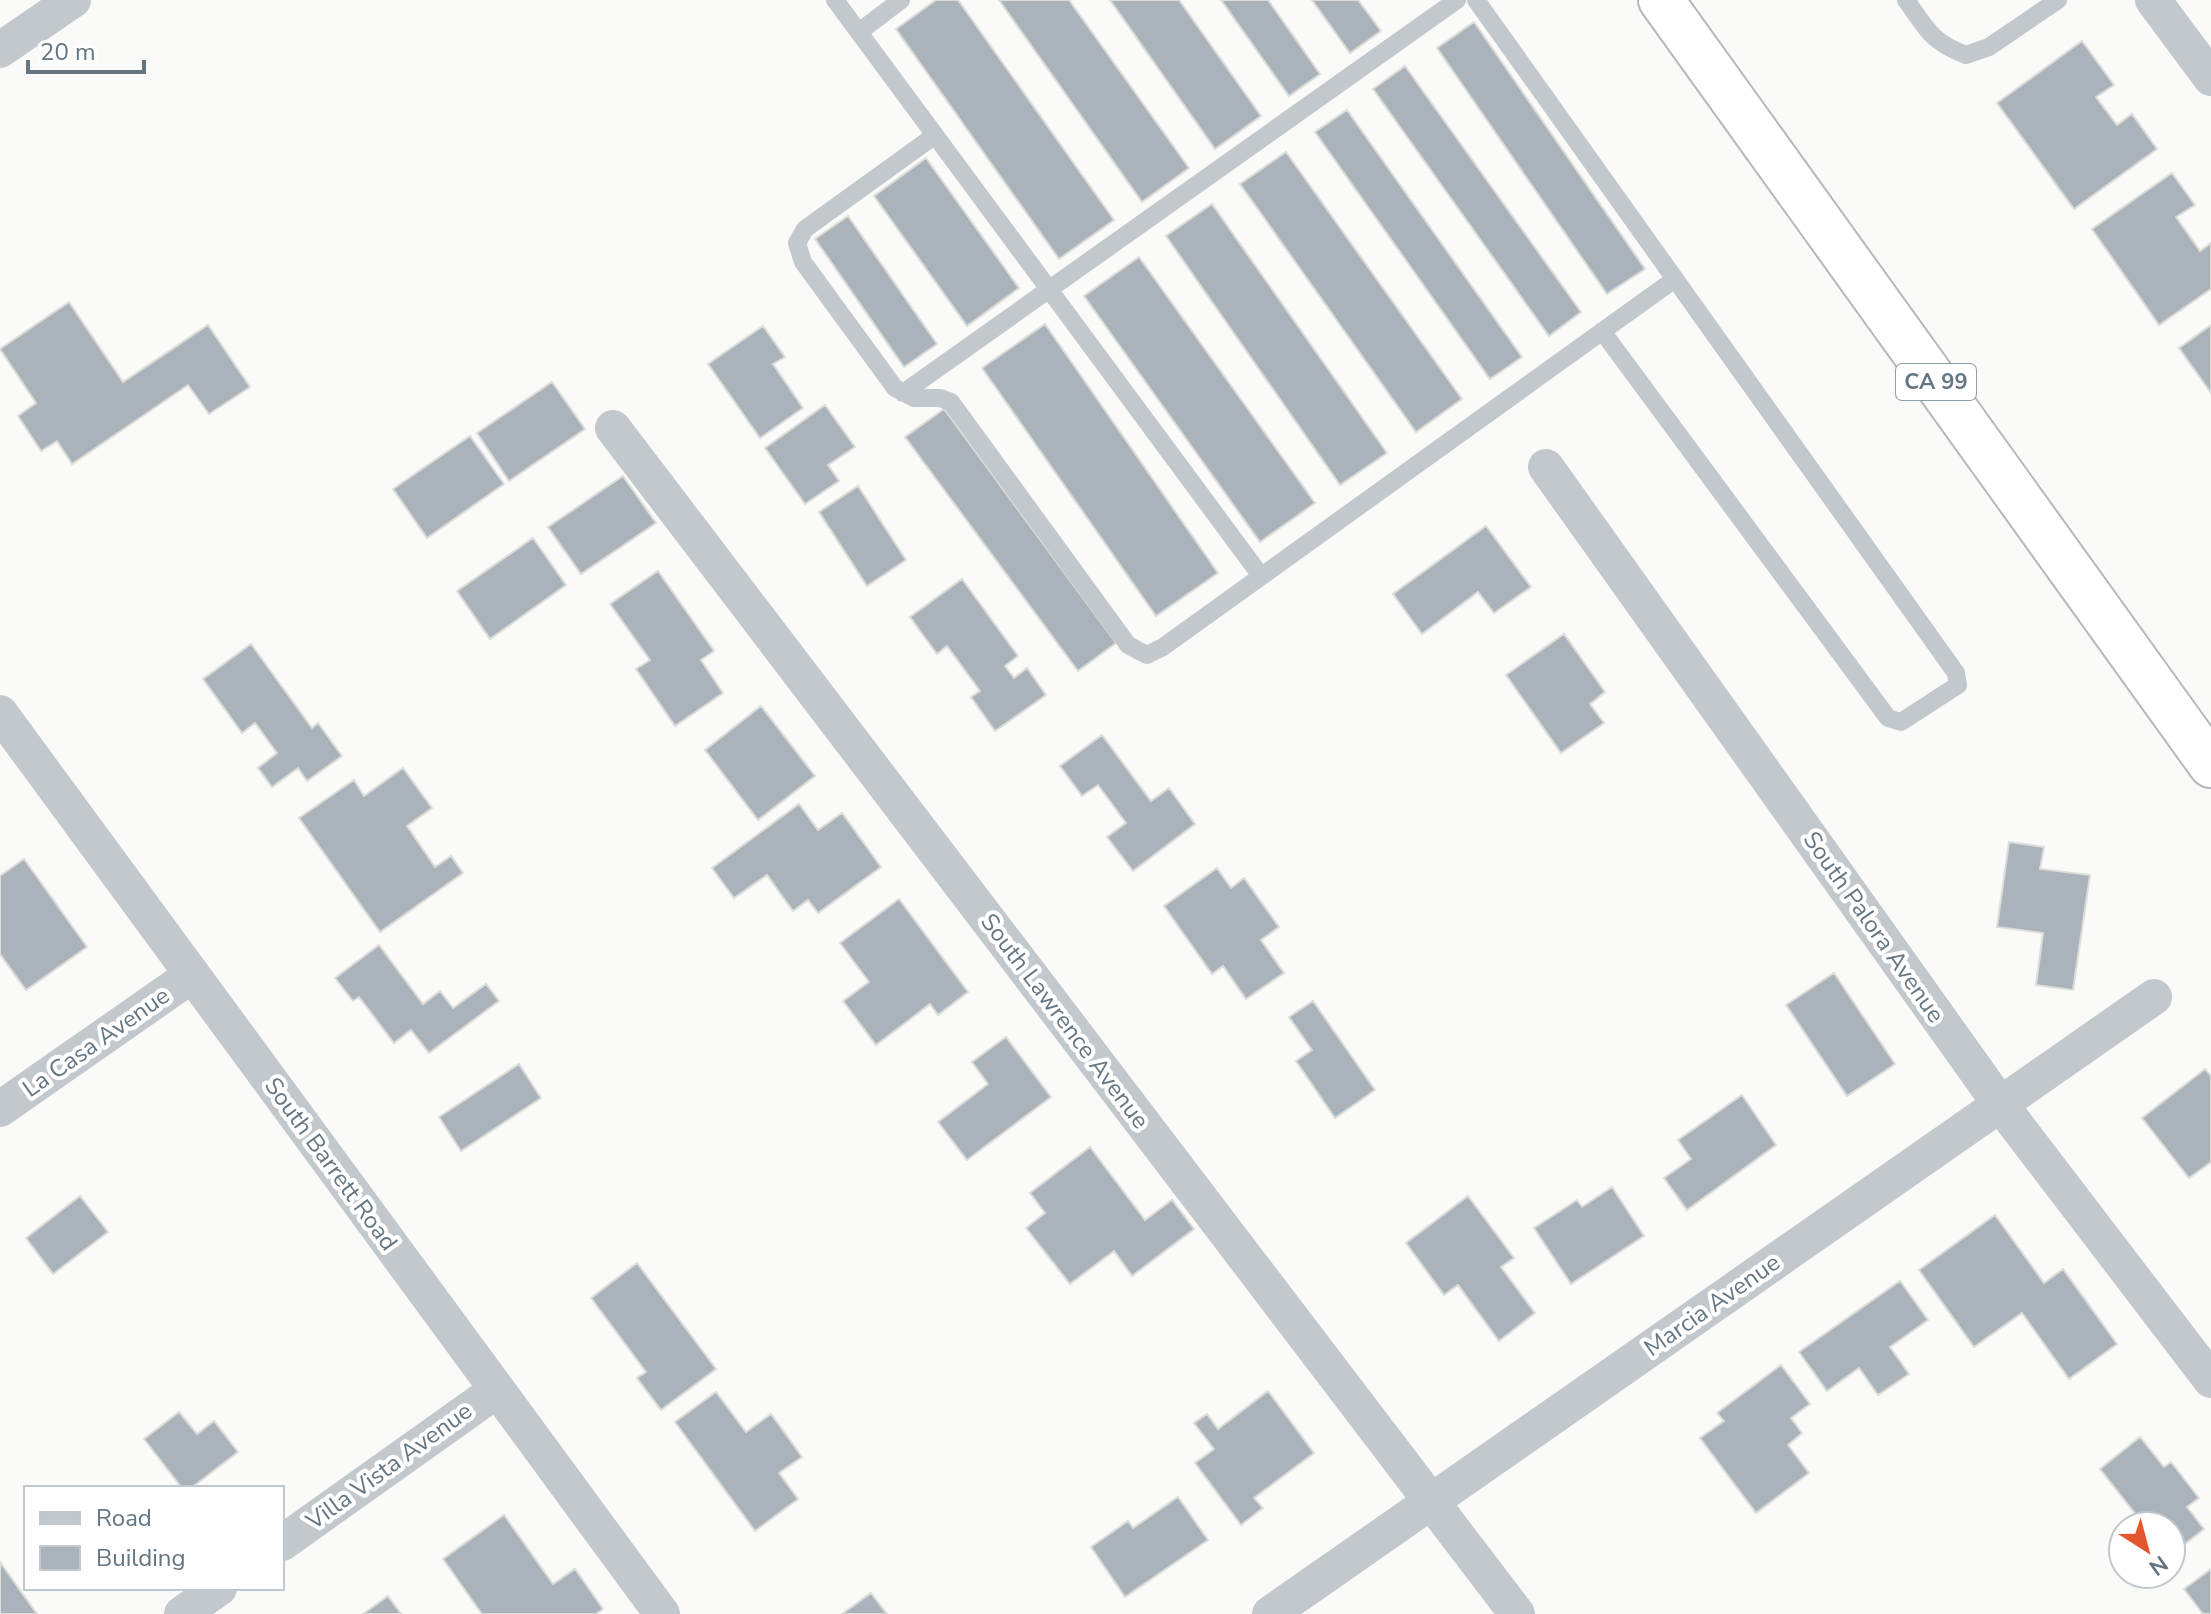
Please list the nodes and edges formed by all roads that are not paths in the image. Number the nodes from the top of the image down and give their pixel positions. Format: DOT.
graph roads {
  1 [pos="73,0"];
  2 [pos="835,0"];
  3 [pos="901,0"];
  4 [pos="1457,0"];
  5 [pos="1476,0"];
  6 [pos="1661,0"];
  7 [pos="1906,0"];
  8 [pos="2058,0"];
  9 [pos="2153,0"];
  10 [pos="859,32"];
  11 [pos="0,50"];
  12 [pos="2211,78"];
  13 [pos="934,136"];
  14 [pos="1675,279"];
  15 [pos="1048,289"];
  16 [pos="1602,331"];
  17 [pos="903,393"];
  18 [pos="613,428"];
  19 [pos="1546,467"];
  20 [pos="1261,576"];
  21 [pos="0,713"];
  22 [pos="2211,765"];
  23 [pos="192,975"];
  24 [pos="2154,997"];
  25 [pos="2000,1104"];
  26 [pos="0,1109"];
  27 [pos="2211,1380"];
  28 [pos="497,1390"];
  29 [pos="1431,1501"];
  30 [pos="284,1542"];
  31 [pos="216,1590"];
  32 [pos="182,1614"];
  33 [pos="662,1614"];
  34 [pos="1270,1614"];
  35 [pos="1517,1614"];
  1 -- 11 [label="street"];
  2 -- 10 [label="lane"];
  3 -- 10 [label="lane"];
  4 -- 15 [label="lane"];
  5 -- 14 [label="lane"];
  6 -- 22 [label="highway, CA 99"];
  7 -- 8 [label="lane"];
  9 -- 12 [label="street"];
  10 -- 13 [label="lane"];
  13 -- 15 [label="lane"];
  13 -- 17 [label="lane"];
  14 -- 16 [label="lane"];
  14 -- 16 [label="lane"];
  15 -- 17 [label="lane"];
  15 -- 20 [label="lane"];
  16 -- 20 [label="lane"];
  17 -- 20 [label="lane"];
  18 -- 29 [label="street, South Lawrence Avenue"];
  19 -- 25 [label="street, South Palora Avenue"];
  21 -- 23 [label="street, South Barrett Road"];
  23 -- 26 [label="street, La Casa Avenue"];
  23 -- 28 [label="street, South Barrett Road"];
  24 -- 25 [label="street, Marcia Avenue"];
  25 -- 27 [label="street, South Palora Avenue"];
  25 -- 29 [label="street, Marcia Avenue"];
  28 -- 30 [label="street, Villa Vista Avenue"];
  28 -- 33 [label="street, South Barrett Road"];
  29 -- 34 [label="street, Marcia Avenue"];
  29 -- 35 [label="street, South Lawrence Avenue"];
  31 -- 32 [label="street"];
}
